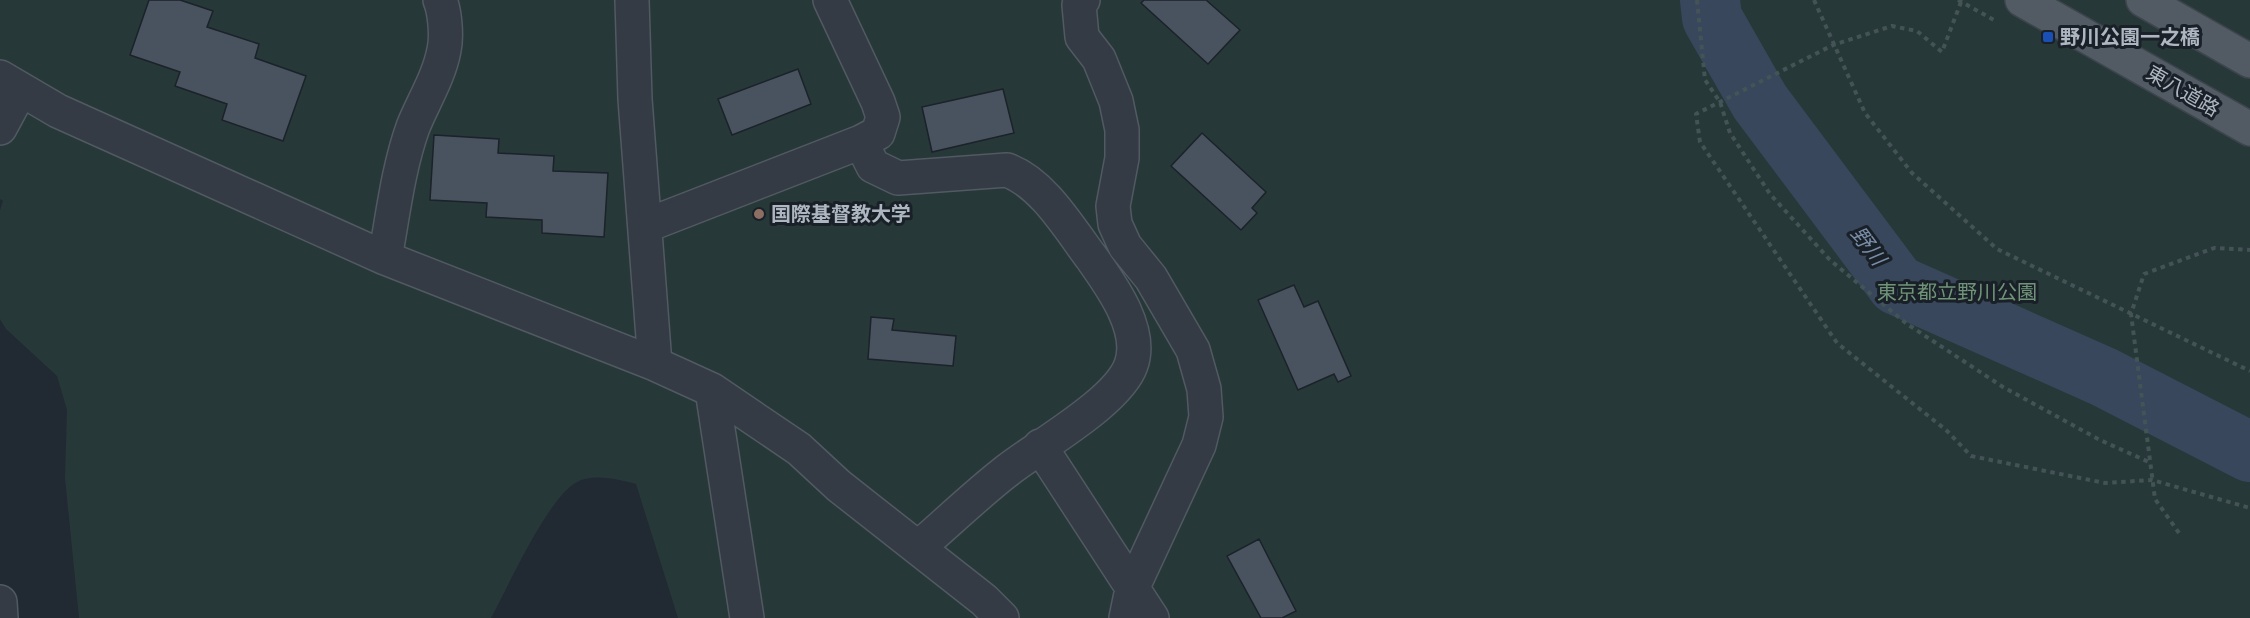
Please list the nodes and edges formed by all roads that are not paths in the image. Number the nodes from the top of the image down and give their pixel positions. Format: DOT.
graph roads {
  1 [pos="440,0"];
  2 [pos="632,0"];
  3 [pos="830,0"];
  4 [pos="1083,0"];
  5 [pos="2022,0"];
  6 [pos="2143,0"];
  7 [pos="2250,61"];
  8 [pos="10,84"];
  9 [pos="0,128"];
  10 [pos="2250,129"];
  11 [pos="861,142"];
  12 [pos="645,226"];
  13 [pos="385,258"];
  14 [pos="655,364"];
  15 [pos="712,390"];
  16 [pos="1040,446"];
  17 [pos="918,548"];
  18 [pos="0,602"];
  19 [pos="1129,604"];
  20 [pos="1,618"];
  21 [pos="747,618"];
  22 [pos="1002,618"];
  23 [pos="1152,618"];
  1 -- 13 [label="lane"];
  2 -- 12 [label="lane"];
  3 -- 11 [label="lane"];
  4 -- 19 [label="lane"];
  5 -- 10 [label="main road, 東八道路"];
  6 -- 7 [label="main road"];
  8 -- 9 [label="lane"];
  8 -- 13 [label="lane"];
  11 -- 12 [label="lane"];
  11 -- 16 [label="lane"];
  12 -- 14 [label="lane"];
  13 -- 14 [label="lane"];
  14 -- 15 [label="lane"];
  15 -- 17 [label="lane"];
  15 -- 21 [label="lane"];
  16 -- 17 [label="lane"];
  16 -- 19 [label="lane"];
  17 -- 22 [label="lane"];
  18 -- 20 [label="lane"];
  19 -- 23 [label="lane"];
}
